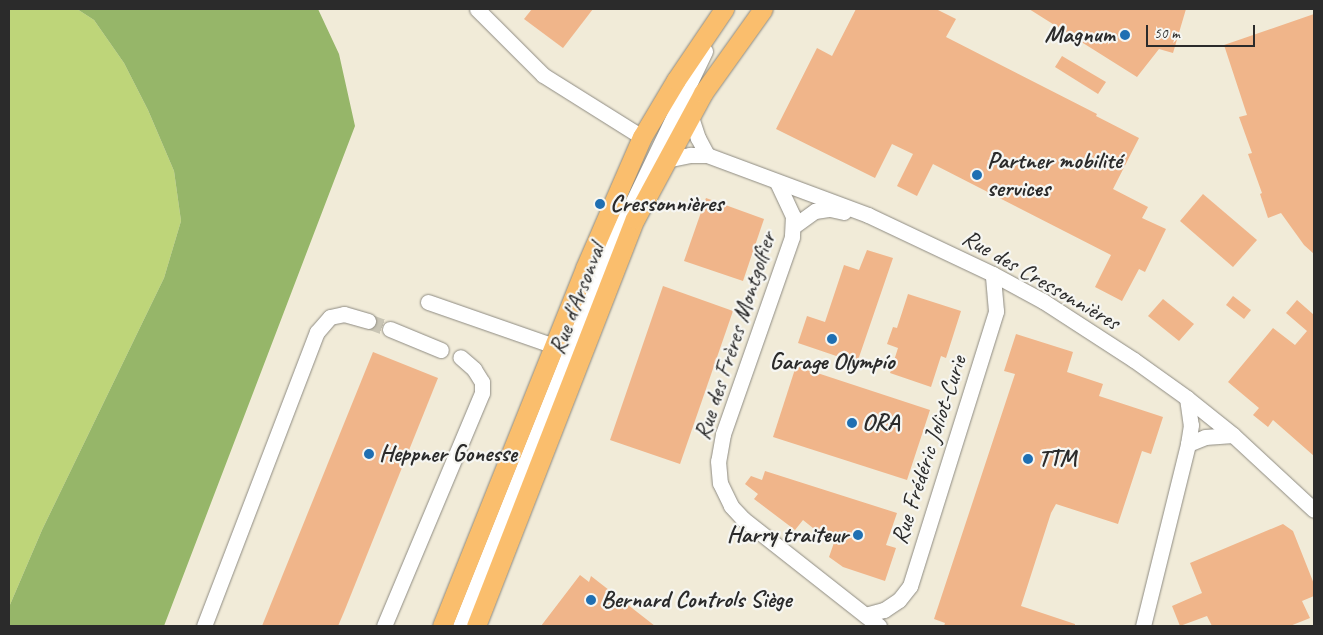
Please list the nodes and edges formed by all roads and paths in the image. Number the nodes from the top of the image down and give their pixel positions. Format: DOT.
graph roads {
  1 [pos="477,9"];
  2 [pos="724,9"];
  3 [pos="734,9"];
  4 [pos="753,9"];
  5 [pos="763,9"];
  6 [pos="683,114"];
  7 [pos="642,137"];
  8 [pos="707,155"];
  9 [pos="666,160"];
  10 [pos="777,182"];
  11 [pos="868,215"];
  12 [pos="794,226"];
  13 [pos="993,274"];
  14 [pos="428,302"];
  15 [pos="368,321"];
  16 [pos="390,329"];
  17 [pos="554,346"];
  18 [pos="441,350"];
  19 [pos="460,357"];
  20 [pos="1187,398"];
  21 [pos="1233,435"];
  22 [pos="1188,444"];
  23 [pos="1314,510"];
  24 [pos="865,615"];
  25 [pos="204,626"];
  26 [pos="384,626"];
  27 [pos="442,626"];
  28 [pos="460,626"];
  29 [pos="476,626"];
  30 [pos="879,626"];
  31 [pos="1143,626"];
  1 -- 7 [label="street"];
  2 -- 7 [label="main road, Rue d'Arsonval"];
  3 -- 6 [label="street"];
  4 -- 6 [label="street"];
  5 -- 6 [label="main road, Rue d'Arsonval"];
  6 -- 8 [label="street"];
  6 -- 9 [label="main road, Rue d'Arsonval"];
  6 -- 28 [label="street"];
  7 -- 17 [label="main road, Rue d'Arsonval"];
  8 -- 9 [label="street, Rue des Cressonnières"];
  8 -- 10 [label="street, Rue des Cressonnières"];
  9 -- 29 [label="main road, Rue d'Arsonval"];
  10 -- 11 [label="street, Rue des Cressonnières"];
  10 -- 12 [label="street, Rue des Frères Montgolfier"];
  11 -- 12 [label="street, Rue des Frères Montgolfier"];
  11 -- 13 [label="street, Rue des Cressonnières"];
  12 -- 24 [label="street, Rue des Frères Montgolfier"];
  13 -- 20 [label="street, Rue des Cressonnières"];
  13 -- 24 [label="street, Rue Frédéric Joliot-Curie"];
  14 -- 17 [label="street"];
  15 -- 25 [label="street"];
  16 -- 18 [label="street"];
  17 -- 27 [label="main road, Rue d'Arsonval"];
  19 -- 26 [label="street"];
  20 -- 21 [label="street, Rue des Cressonnières"];
  20 -- 22 [label="street"];
  21 -- 22 [label="street"];
  21 -- 23 [label="street, Rue des Cressonnières"];
  22 -- 31 [label="street"];
  24 -- 30 [label="street, Rue des Frères Montgolfier"];
}
